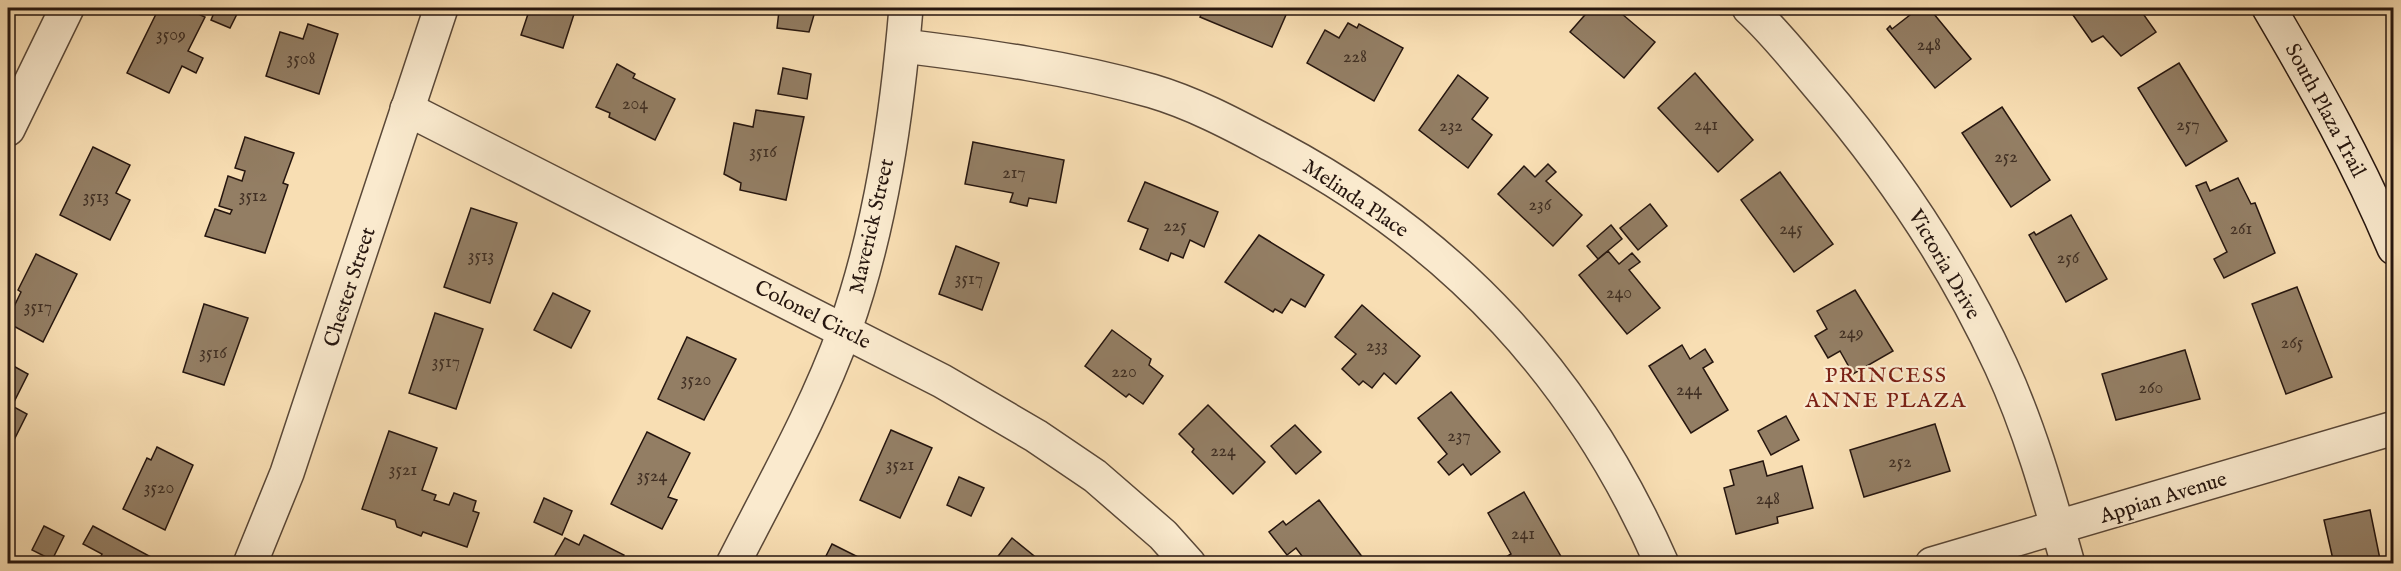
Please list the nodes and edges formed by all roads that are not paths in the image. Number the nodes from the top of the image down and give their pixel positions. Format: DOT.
graph roads {
  1 [pos="67,8"];
  2 [pos="441,8"];
  3 [pos="906,8"];
  4 [pos="1749,8"];
  5 [pos="2269,8"];
  6 [pos="903,46"];
  7 [pos="407,109"];
  8 [pos="8,129"];
  9 [pos="2394,248"];
  10 [pos="845,330"];
  11 [pos="2394,428"];
  12 [pos="2058,528"];
  13 [pos="250,564"];
  14 [pos="733,564"];
  15 [pos="1189,564"];
  16 [pos="1662,564"];
  17 [pos="1932,564"];
  18 [pos="2068,564"];
  1 -- 8 [label="street"];
  2 -- 7 [label="street, Chester Street"];
  3 -- 6 [label="street, Maverick Street"];
  4 -- 12 [label="street, Victoria Drive"];
  5 -- 9 [label="street, South Plaza Trail"];
  6 -- 10 [label="street, Maverick Street"];
  6 -- 16 [label="street, Melinda Place"];
  7 -- 10 [label="street, Colonel Circle"];
  7 -- 13 [label="street, Chester Street"];
  10 -- 14 [label="street, Maverick Street"];
  10 -- 15 [label="street, Colonel Circle"];
  11 -- 12 [label="street, Appian Avenue"];
  12 -- 17 [label="street, Appian Avenue"];
  12 -- 18 [label="street, Victoria Drive"];
}
